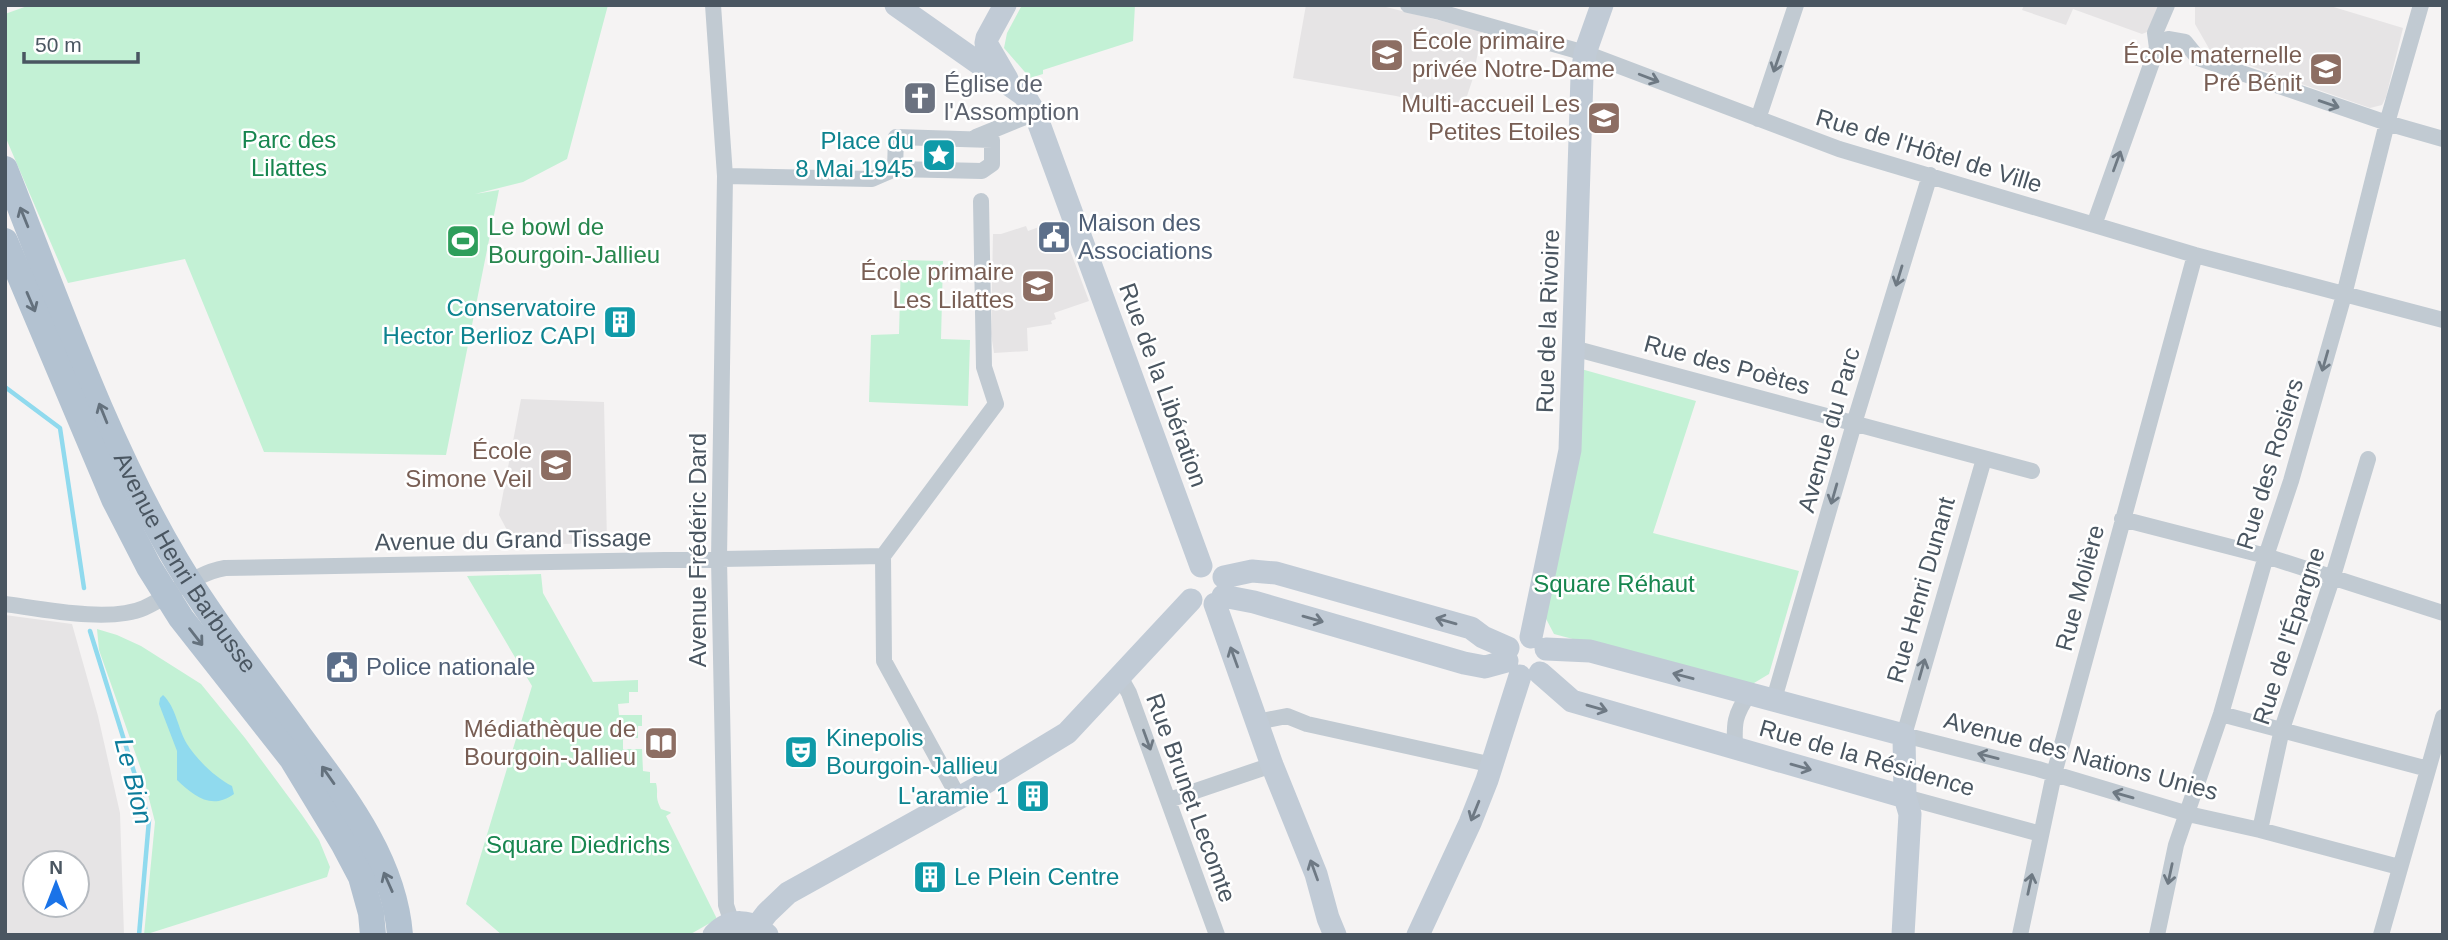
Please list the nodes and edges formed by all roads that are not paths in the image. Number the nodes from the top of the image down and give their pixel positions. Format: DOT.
graph roads {
  1 [pos="713,5"];
  2 [pos="896,5"];
  3 [pos="1005,5"];
  4 [pos="1408,5"];
  5 [pos="1602,5"];
  6 [pos="1796,5"];
  7 [pos="2167,5"];
  8 [pos="2421,5"];
  9 [pos="986,43"];
  10 [pos="2157,48"];
  11 [pos="960,50"];
  12 [pos="1586,53"];
  13 [pos="1010,85"];
  14 [pos="1035,113"];
  15 [pos="1758,119"];
  16 [pos="2387,123"];
  17 [pos="971,139"];
  18 [pos="2443,139"];
  19 [pos="5,169"];
  20 [pos="895,169"];
  21 [pos="1930,175"];
  22 [pos="725,176"];
  23 [pos="981,201"];
  24 [pos="2094,225"];
  25 [pos="5,241"];
  26 [pos="2195,255"];
  27 [pos="2344,295"];
  28 [pos="2443,320"];
  29 [pos="1573,348"];
  30 [pos="1854,423"];
  31 [pos="1984,459"];
  32 [pos="2368,459"];
  33 [pos="2032,471"];
  34 [pos="2122,520"];
  35 [pos="883,556"];
  36 [pos="2266,556"];
  37 [pos="719,559"];
  38 [pos="1201,566"];
  39 [pos="2333,576"];
  40 [pos="179,589"];
  41 [pos="1221,592"];
  42 [pos="1191,600"];
  43 [pos="5,604"];
  44 [pos="2443,613"];
  45 [pos="1538,643"];
  46 [pos="1519,664"];
  47 [pos="1120,677"];
  48 [pos="1749,694"];
  49 [pos="1774,699"];
  50 [pos="2221,714"];
  51 [pos="2443,717"];
  52 [pos="1257,722"];
  53 [pos="2281,729"];
  54 [pos="1904,735"];
  55 [pos="1735,748"];
  56 [pos="1272,765"];
  57 [pos="1493,765"];
  58 [pos="2428,769"];
  59 [pos="2054,774"];
  60 [pos="1905,797"];
  61 [pos="959,798"];
  62 [pos="1169,800"];
  63 [pos="2188,814"];
  64 [pos="2260,830"];
  65 [pos="2041,834"];
  66 [pos="2399,867"];
  67 [pos="723,929"];
  68 [pos="762,930"];
  69 [pos="373,935"];
  70 [pos="400,935"];
  71 [pos="1217,935"];
  72 [pos="1335,935"];
  73 [pos="1418,935"];
  74 [pos="1892,935"];
  75 [pos="1903,935"];
  76 [pos="2020,935"];
  77 [pos="2157,935"];
  78 [pos="2381,935"];
  1 -- 22 [label="street, Avenue Frédéric Dard"];
  2 -- 11 [label="street, Rue de la Libération"];
  3 -- 9 [label="street"];
  4 -- 12 [label="street, Rue de l'Hôtel de Ville"];
  5 -- 12 [label="street, Rue de la Rivoire"];
  6 -- 15 [label="street, one-way"];
  7 -- 10 [label="street"];
  8 -- 16 [label="street, Rue des Rosiers"];
  9 -- 11 [label="street"];
  9 -- 13 [label="street"];
  10 -- 16 [label="street, one-way"];
  24 -- 10 [label="street, one-way"];
  11 -- 13 [label="street, Rue de la Libération"];
  12 -- 15 [label="street, Rue de l'Hôtel de Ville, one-way"];
  12 -- 29 [label="street, Rue de la Rivoire"];
  13 -- 14 [label="street, Rue de la Libération"];
  14 -- 17 [label="street"];
  14 -- 38 [label="street, Rue de la Libération"];
  15 -- 21 [label="street, Rue de l'Hôtel de Ville"];
  16 -- 18 [label="street"];
  16 -- 27 [label="street, Rue des Rosiers"];
  17 -- 20 [label="street"];
  17 -- 20 [label="street"];
  40 -- 19 [label="main road, Avenue Henri Barbusse, one-way"];
  20 -- 22 [label="street"];
  21 -- 24 [label="street, Rue de l'Hôtel de Ville"];
  21 -- 30 [label="street, Avenue du Parc, one-way"];
  22 -- 37 [label="street, Avenue Frédéric Dard"];
  23 -- 35 [label="street"];
  24 -- 26 [label="street, Rue de l'Hôtel de Ville"];
  25 -- 40 [label="main road, Avenue Henri Barbusse, one-way"];
  26 -- 27 [label="street, Rue de l'Hôtel de Ville"];
  26 -- 34 [label="street, Rue Molière"];
  27 -- 28 [label="street, Rue de l'Hôtel de Ville"];
  27 -- 36 [label="street, Rue des Rosiers, one-way"];
  29 -- 30 [label="street, Rue des Poètes"];
  29 -- 45 [label="street, Rue de la Rivoire"];
  30 -- 31 [label="street, Rue des Poètes"];
  30 -- 49 [label="street, Avenue du Parc, one-way"];
  31 -- 33 [label="street, Rue des Poètes"];
  54 -- 31 [label="street, Rue Henri Dunant, one-way"];
  32 -- 39 [label="street, Rue de l'Épargne"];
  34 -- 36 [label="street"];
  34 -- 59 [label="street, Rue Molière"];
  35 -- 37 [label="street, Avenue du Grand Tissage"];
  35 -- 61 [label="street"];
  36 -- 39 [label="street"];
  36 -- 50 [label="street, Rue des Rosiers"];
  37 -- 40 [label="street, Avenue du Grand Tissage"];
  37 -- 67 [label="street, Avenue Frédéric Dard"];
  38 -- 41 [label="street"];
  38 -- 42 [label="street"];
  39 -- 44 [label="street"];
  39 -- 53 [label="street, Rue de l'Épargne"];
  40 -- 43 [label="street, Avenue du Grand Tissage"];
  40 -- 69 [label="main road, Avenue Henri Barbusse, one-way"];
  70 -- 40 [label="main road, Avenue Henri Barbusse, one-way"];
  41 -- 42 [label="street"];
  41 -- 46 [label="street, one-way"];
  46 -- 41 [label="street, one-way"];
  52 -- 41 [label="street, one-way"];
  42 -- 47 [label="street"];
  45 -- 46 [label="street"];
  45 -- 46 [label="street, Rue de la Rivoire"];
  48 -- 45 [label="street, Avenue des Nations Unies, one-way"];
  46 -- 55 [label="street, one-way"];
  46 -- 57 [label="street"];
  47 -- 61 [label="street"];
  47 -- 62 [label="street, Rue Brunet Lecomte, one-way"];
  48 -- 49 [label="street, Avenue des Nations Unies"];
  48 -- 55 [label="street, Rue de la Résidence"];
  49 -- 54 [label="street, Avenue des Nations Unies"];
  50 -- 53 [label="street"];
  50 -- 63 [label="street, Rue des Rosiers"];
  51 -- 58 [label="street"];
  52 -- 56 [label="street"];
  52 -- 57 [label="street"];
  53 -- 58 [label="street"];
  53 -- 64 [label="street, Rue de l'Épargne"];
  59 -- 54 [label="street, Avenue des Nations Unies, one-way"];
  54 -- 60 [label="street"];
  55 -- 60 [label="street, Rue de la Résidence, one-way"];
  56 -- 62 [label="street"];
  72 -- 56 [label="street, one-way"];
  57 -- 73 [label="street, one-way"];
  58 -- 66 [label="street"];
  63 -- 59 [label="street, Avenue des Nations Unies, one-way"];
  59 -- 65 [label="street, Rue Molière"];
  60 -- 65 [label="street, Rue de la Résidence"];
  60 -- 74 [label="street"];
  60 -- 75 [label="street"];
  61 -- 68 [label="street"];
  62 -- 71 [label="street, Rue Brunet Lecomte"];
  63 -- 64 [label="street, Avenue des Nations Unies"];
  63 -- 77 [label="street, Rue des Rosiers, one-way"];
  64 -- 66 [label="street, Avenue des Nations Unies"];
  76 -- 65 [label="street, Rue Molière, one-way"];
  66 -- 78 [label="street"];
  67 -- 68 [label="street"];
}
